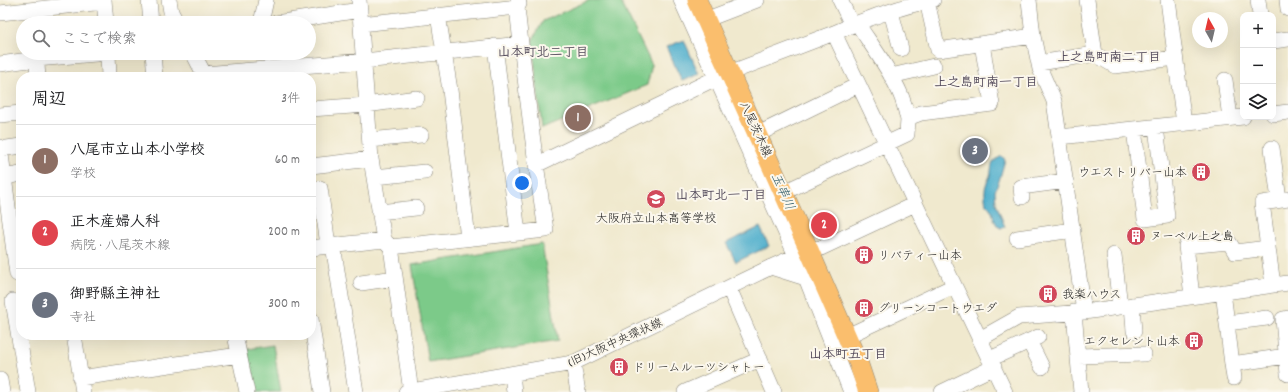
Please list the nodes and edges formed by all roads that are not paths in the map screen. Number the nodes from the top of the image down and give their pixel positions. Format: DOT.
graph roads {
  1 [pos="149,0"];
  2 [pos="169,0"];
  3 [pos="266,0"];
  4 [pos="681,0"];
  5 [pos="697,0"];
  6 [pos="757,0"];
  7 [pos="840,0"];
  8 [pos="930,0"];
  9 [pos="1029,0"];
  10 [pos="1087,0"];
  11 [pos="1168,0"];
  12 [pos="1258,0"];
  13 [pos="1287,0"];
  14 [pos="104,1"];
  15 [pos="518,4"];
  16 [pos="889,8"];
  17 [pos="1288,9"];
  18 [pos="31,11"];
  19 [pos="360,11"];
  20 [pos="1260,12"];
  21 [pos="0,13"];
  22 [pos="438,15"];
  23 [pos="105,16"];
  24 [pos="150,16"];
  25 [pos="173,16"];
  26 [pos="263,16"];
  27 [pos="316,17"];
  28 [pos="705,20"];
  29 [pos="854,24"];
  30 [pos="834,33"];
  31 [pos="1033,36"];
  32 [pos="1288,39"];
  33 [pos="1276,41"];
  34 [pos="521,44"];
  35 [pos="982,44"];
  36 [pos="496,46"];
  37 [pos="901,49"];
  38 [pos="444,53"];
  39 [pos="1095,54"];
  40 [pos="1175,58"];
  41 [pos="18,60"];
  42 [pos="36,60"];
  43 [pos="108,60"];
  44 [pos="154,60"];
  45 [pos="196,60"];
  46 [pos="364,61"];
  47 [pos="1039,63"];
  48 [pos="0,64"];
  49 [pos="934,66"];
  50 [pos="38,72"];
  51 [pos="109,72"];
  52 [pos="155,72"];
  53 [pos="202,72"];
  54 [pos="247,72"];
  55 [pos="723,76"];
  56 [pos="891,76"];
  57 [pos="1225,80"];
  58 [pos="858,85"];
  59 [pos="417,98"];
  60 [pos="366,105"];
  61 [pos="316,109"];
  62 [pos="1288,112"];
  63 [pos="16,114"];
  64 [pos="1276,114"];
  65 [pos="0,116"];
  66 [pos="1236,118"];
  67 [pos="908,120"];
  68 [pos="1184,124"];
  69 [pos="1156,127"];
  70 [pos="1134,129"];
  71 [pos="758,134"];
  72 [pos="421,135"];
  73 [pos="1060,137"];
  74 [pos="370,140"];
  75 [pos="887,144"];
  76 [pos="16,146"];
  77 [pos="0,148"];
  78 [pos="1272,148"];
  79 [pos="371,159"];
  80 [pos="316,165"];
  81 [pos="536,165"];
  82 [pos="425,172"];
  83 [pos="16,175"];
  84 [pos="4,177"];
  85 [pos="374,177"];
  86 [pos="1066,181"];
  87 [pos="320,188"];
  88 [pos="784,192"];
  89 [pos="1022,197"];
  90 [pos="1284,200"];
  91 [pos="14,203"];
  92 [pos="915,204"];
  93 [pos="416,208"];
  94 [pos="379,212"];
  95 [pos="16,228"];
  96 [pos="1073,230"];
  97 [pos="518,233"];
  98 [pos="468,238"];
  99 [pos="1017,238"];
  100 [pos="387,243"];
  101 [pos="330,245"];
  102 [pos="316,247"];
  103 [pos="1268,248"];
  104 [pos="803,252"];
  105 [pos="1114,255"];
  106 [pos="771,267"];
  107 [pos="395,278"];
  108 [pos="806,278"];
  109 [pos="361,283"];
  110 [pos="1288,283"];
  111 [pos="1273,285"];
  112 [pos="954,286"];
  113 [pos="729,288"];
  114 [pos="1223,292"];
  115 [pos="1192,296"];
  116 [pos="11,301"];
  117 [pos="1126,305"];
  118 [pos="1079,312"];
  119 [pos="1268,318"];
  120 [pos="1288,318"];
  121 [pos="1227,323"];
  122 [pos="16,328"];
  123 [pos="1134,331"];
  124 [pos="847,336"];
  125 [pos="980,339"];
  126 [pos="18,340"];
  127 [pos="75,340"];
  128 [pos="236,340"];
  129 [pos="314,340"];
  130 [pos="1144,354"];
  131 [pos="240,355"];
  132 [pos="1078,356"];
  133 [pos="1286,356"];
  134 [pos="760,359"];
  135 [pos="573,363"];
  136 [pos="992,363"];
  137 [pos="1042,367"];
  138 [pos="512,374"];
  139 [pos="1288,374"];
  140 [pos="0,380"];
  141 [pos="81,385"];
  142 [pos="853,391"];
  143 [pos="2,392"];
  144 [pos="28,392"];
  145 [pos="247,392"];
  146 [pos="322,392"];
  147 [pos="356,392"];
  148 [pos="410,392"];
  149 [pos="514,392"];
  150 [pos="578,392"];
  151 [pos="685,392"];
  152 [pos="774,392"];
  153 [pos="942,392"];
  154 [pos="1005,392"];
  155 [pos="1081,392"];
  1 -- 24 [label="street"];
  2 -- 25 [label="street"];
  3 -- 26 [label="street"];
  4 -- 55 [label="street"];
  5 -- 28 [label="main road, 八尾茨木線"];
  6 -- 28 [label="street"];
  7 -- 29 [label="street"];
  8 -- 16 [label="street"];
  8 -- 35 [label="street"];
  9 -- 31 [label="street"];
  10 -- 39 [label="street"];
  11 -- 40 [label="street"];
  12 -- 20 [label="street"];
  13 -- 17 [label="street"];
  14 -- 18 [label="street"];
  14 -- 23 [label="street"];
  15 -- 22 [label="street"];
  15 -- 34 [label="street"];
  16 -- 29 [label="street"];
  16 -- 37 [label="street"];
  18 -- 21 [label="street"];
  19 -- 22 [label="street"];
  19 -- 27 [label="street"];
  19 -- 46 [label="street"];
  22 -- 38 [label="street"];
  28 -- 55 [label="main road, 八尾茨木線"];
  29 -- 30 [label="street"];
  29 -- 56 [label="street"];
  30 -- 55 [label="street"];
  30 -- 58 [label="street"];
  31 -- 35 [label="street"];
  31 -- 47 [label="street"];
  32 -- 33 [label="street"];
  34 -- 36 [label="street"];
  34 -- 81 [label="street"];
  35 -- 67 [label="street"];
  36 -- 38 [label="street"];
  36 -- 97 [label="street"];
  38 -- 46 [label="street"];
  38 -- 98 [label="street"];
  39 -- 40 [label="street"];
  39 -- 47 [label="street"];
  40 -- 68 [label="street"];
  41 -- 48 [label="street"];
  42 -- 50 [label="street"];
  43 -- 51 [label="street"];
  44 -- 52 [label="street"];
  45 -- 53 [label="street"];
  46 -- 54 [label="street"];
  46 -- 60 [label="street"];
  47 -- 73 [label="street"];
  49 -- 56 [label="street"];
  55 -- 71 [label="main road, 八尾茨木線"];
  55 -- 81 [label="street"];
  55 -- 104 [label="street"];
  56 -- 67 [label="street"];
  57 -- 66 [label="street"];
  58 -- 71 [label="street"];
  58 -- 75 [label="street"];
  59 -- 60 [label="street"];
  60 -- 61 [label="street"];
  60 -- 74 [label="street"];
  62 -- 64 [label="street"];
  63 -- 65 [label="street"];
  66 -- 68 [label="street"];
  67 -- 75 [label="street"];
  68 -- 69 [label="street"];
  69 -- 70 [label="street"];
  69 -- 70 [label="street"];
  70 -- 73 [label="street"];
  71 -- 88 [label="main road, 八尾茨木線"];
  72 -- 74 [label="street"];
  73 -- 86 [label="street"];
  74 -- 79 [label="street"];
  75 -- 88 [label="street"];
  75 -- 92 [label="street"];
  76 -- 77 [label="street"];
  77 -- 84 [label="street"];
  78 -- 90 [label="street"];
  79 -- 80 [label="street"];
  79 -- 85 [label="street"];
  81 -- 97 [label="street"];
  82 -- 85 [label="street"];
  83 -- 84 [label="street"];
  84 -- 91 [label="street"];
  85 -- 94 [label="street"];
  86 -- 89 [label="street"];
  86 -- 96 [label="street"];
  87 -- 101 [label="street"];
  88 -- 104 [label="main road, 八尾茨木線"];
  90 -- 103 [label="street"];
  91 -- 95 [label="street"];
  92 -- 104 [label="street, (旧)大阪中央環状線"];
  92 -- 112 [label="street"];
  93 -- 94 [label="street"];
  94 -- 100 [label="street"];
  96 -- 99 [label="street"];
  96 -- 118 [label="street"];
  97 -- 98 [label="street"];
  98 -- 100 [label="street"];
  100 -- 101 [label="street"];
  100 -- 107 [label="street"];
  101 -- 102 [label="street"];
  101 -- 147 [label="street"];
  103 -- 111 [label="street"];
  103 -- 115 [label="street"];
  104 -- 106 [label="street, (旧)大阪中央環状線"];
  104 -- 108 [label="street"];
  104 -- 124 [label="main road, 八尾茨木線"];
  105 -- 117 [label="street"];
  106 -- 108 [label="street"];
  106 -- 113 [label="street, (旧)大阪中央環状線"];
  107 -- 109 [label="street"];
  107 -- 148 [label="street"];
  108 -- 142 [label="street"];
  110 -- 111 [label="street"];
  111 -- 114 [label="street"];
  112 -- 124 [label="street"];
  112 -- 125 [label="street"];
  113 -- 134 [label="street"];
  113 -- 135 [label="street, (旧)大阪中央環状線"];
  114 -- 115 [label="street"];
  114 -- 121 [label="street"];
  115 -- 117 [label="street"];
  116 -- 122 [label="street"];
  117 -- 118 [label="street"];
  117 -- 123 [label="street"];
  118 -- 125 [label="street"];
  118 -- 132 [label="street"];
  119 -- 121 [label="street"];
  120 -- 133 [label="street"];
  121 -- 133 [label="street"];
  124 -- 142 [label="main road, 八尾茨木線"];
  125 -- 136 [label="street"];
  126 -- 144 [label="street"];
  127 -- 141 [label="street"];
  128 -- 131 [label="street"];
  129 -- 146 [label="street"];
  130 -- 132 [label="street"];
  131 -- 141 [label="street"];
  131 -- 145 [label="street"];
  132 -- 155 [label="street"];
  133 -- 139 [label="street"];
  134 -- 151 [label="street"];
  134 -- 152 [label="street"];
  135 -- 138 [label="street, (旧)大阪中央環状線"];
  135 -- 150 [label="street"];
  136 -- 137 [label="street"];
  136 -- 153 [label="street"];
  136 -- 154 [label="street"];
  138 -- 148 [label="street, (旧)大阪中央環状線"];
  138 -- 149 [label="street"];
  140 -- 143 [label="street"];
}
